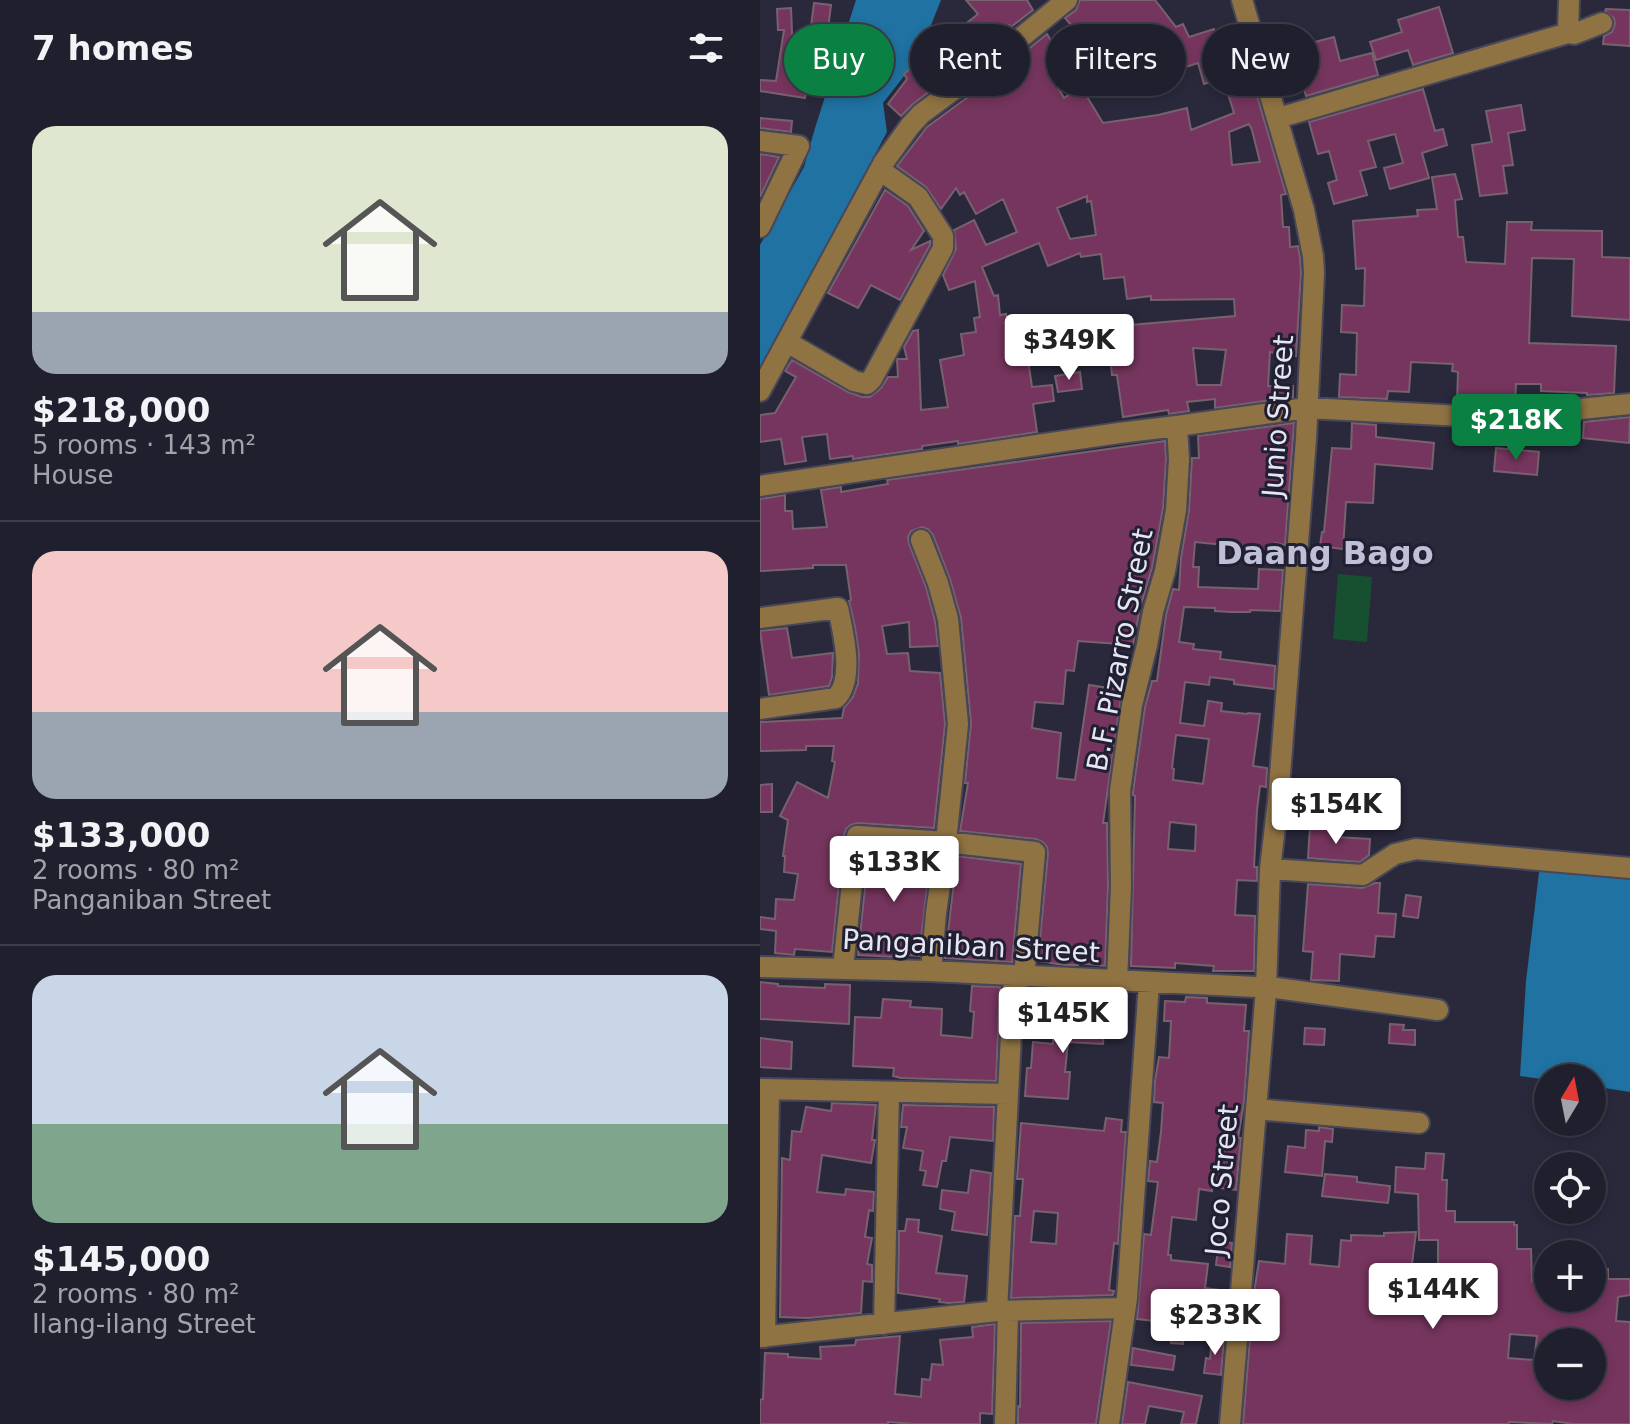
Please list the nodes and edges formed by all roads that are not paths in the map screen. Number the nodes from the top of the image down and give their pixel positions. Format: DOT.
graph roads {
  1 [pos="1067,0"];
  2 [pos="1242,0"];
  3 [pos="1254,0"];
  4 [pos="1569,0"];
  5 [pos="1602,23"];
  6 [pos="1568,33"];
  7 [pos="1282,117"];
  8 [pos="760,141"];
  9 [pos="880,170"];
  10 [pos="760,227"];
  11 [pos="787,342"];
  12 [pos="760,391"];
  13 [pos="1630,404"];
  14 [pos="1311,408"];
  15 [pos="1177,426"];
  16 [pos="760,486"];
  17 [pos="921,540"];
  18 [pos="760,618"];
  19 [pos="760,709"];
  20 [pos="946,842"];
  21 [pos="1630,868"];
  22 [pos="1276,870"];
  23 [pos="760,967"];
  24 [pos="843,968"];
  25 [pos="931,971"];
  26 [pos="1019,976"];
  27 [pos="1117,981"];
  28 [pos="1149,983"];
  29 [pos="1271,988"];
  30 [pos="1438,1010"];
  31 [pos="764,1089"];
  32 [pos="889,1092"];
  33 [pos="1008,1094"];
  34 [pos="1256,1109"];
  35 [pos="1419,1123"];
  36 [pos="1125,1308"];
  37 [pos="1002,1311"];
  38 [pos="884,1324"];
  39 [pos="762,1337"];
  40 [pos="1005,1424"];
  41 [pos="1109,1424"];
  42 [pos="1230,1424"];
  1 -- 9 [label="street"];
  2 -- 7 [label="street, Junio Street"];
  3 -- 7 [label="street, Junio Street"];
  4 -- 6 [label="street"];
  5 -- 6 [label="street"];
  6 -- 7 [label="street"];
  7 -- 14 [label="street, Junio Street"];
  8 -- 10 [label="street"];
  9 -- 11 [label="street"];
  9 -- 11 [label="street"];
  11 -- 12 [label="street"];
  13 -- 14 [label="street"];
  14 -- 15 [label="street"];
  14 -- 22 [label="street, Junio Street"];
  15 -- 16 [label="street"];
  15 -- 27 [label="street, B.F. Pizarro Street"];
  17 -- 20 [label="street"];
  18 -- 19 [label="street"];
  20 -- 24 [label="street"];
  20 -- 25 [label="street"];
  20 -- 26 [label="street"];
  21 -- 22 [label="street"];
  22 -- 29 [label="street, Junio Street"];
  23 -- 24 [label="street, Panganiban Street"];
  24 -- 25 [label="street, Panganiban Street"];
  25 -- 26 [label="street, Panganiban Street"];
  26 -- 27 [label="street, Panganiban Street"];
  26 -- 33 [label="street"];
  27 -- 28 [label="street, Panganiban Street"];
  28 -- 29 [label="street, Panganiban Street"];
  28 -- 36 [label="street"];
  29 -- 30 [label="street, Panganiban Street"];
  29 -- 34 [label="street, Joco Street"];
  31 -- 32 [label="street"];
  31 -- 39 [label="street"];
  32 -- 33 [label="street"];
  32 -- 38 [label="street"];
  33 -- 37 [label="street"];
  34 -- 35 [label="street"];
  34 -- 42 [label="street, Joco Street"];
  36 -- 37 [label="street"];
  36 -- 41 [label="street"];
  37 -- 38 [label="street"];
  37 -- 40 [label="street"];
  38 -- 39 [label="street"];
}
